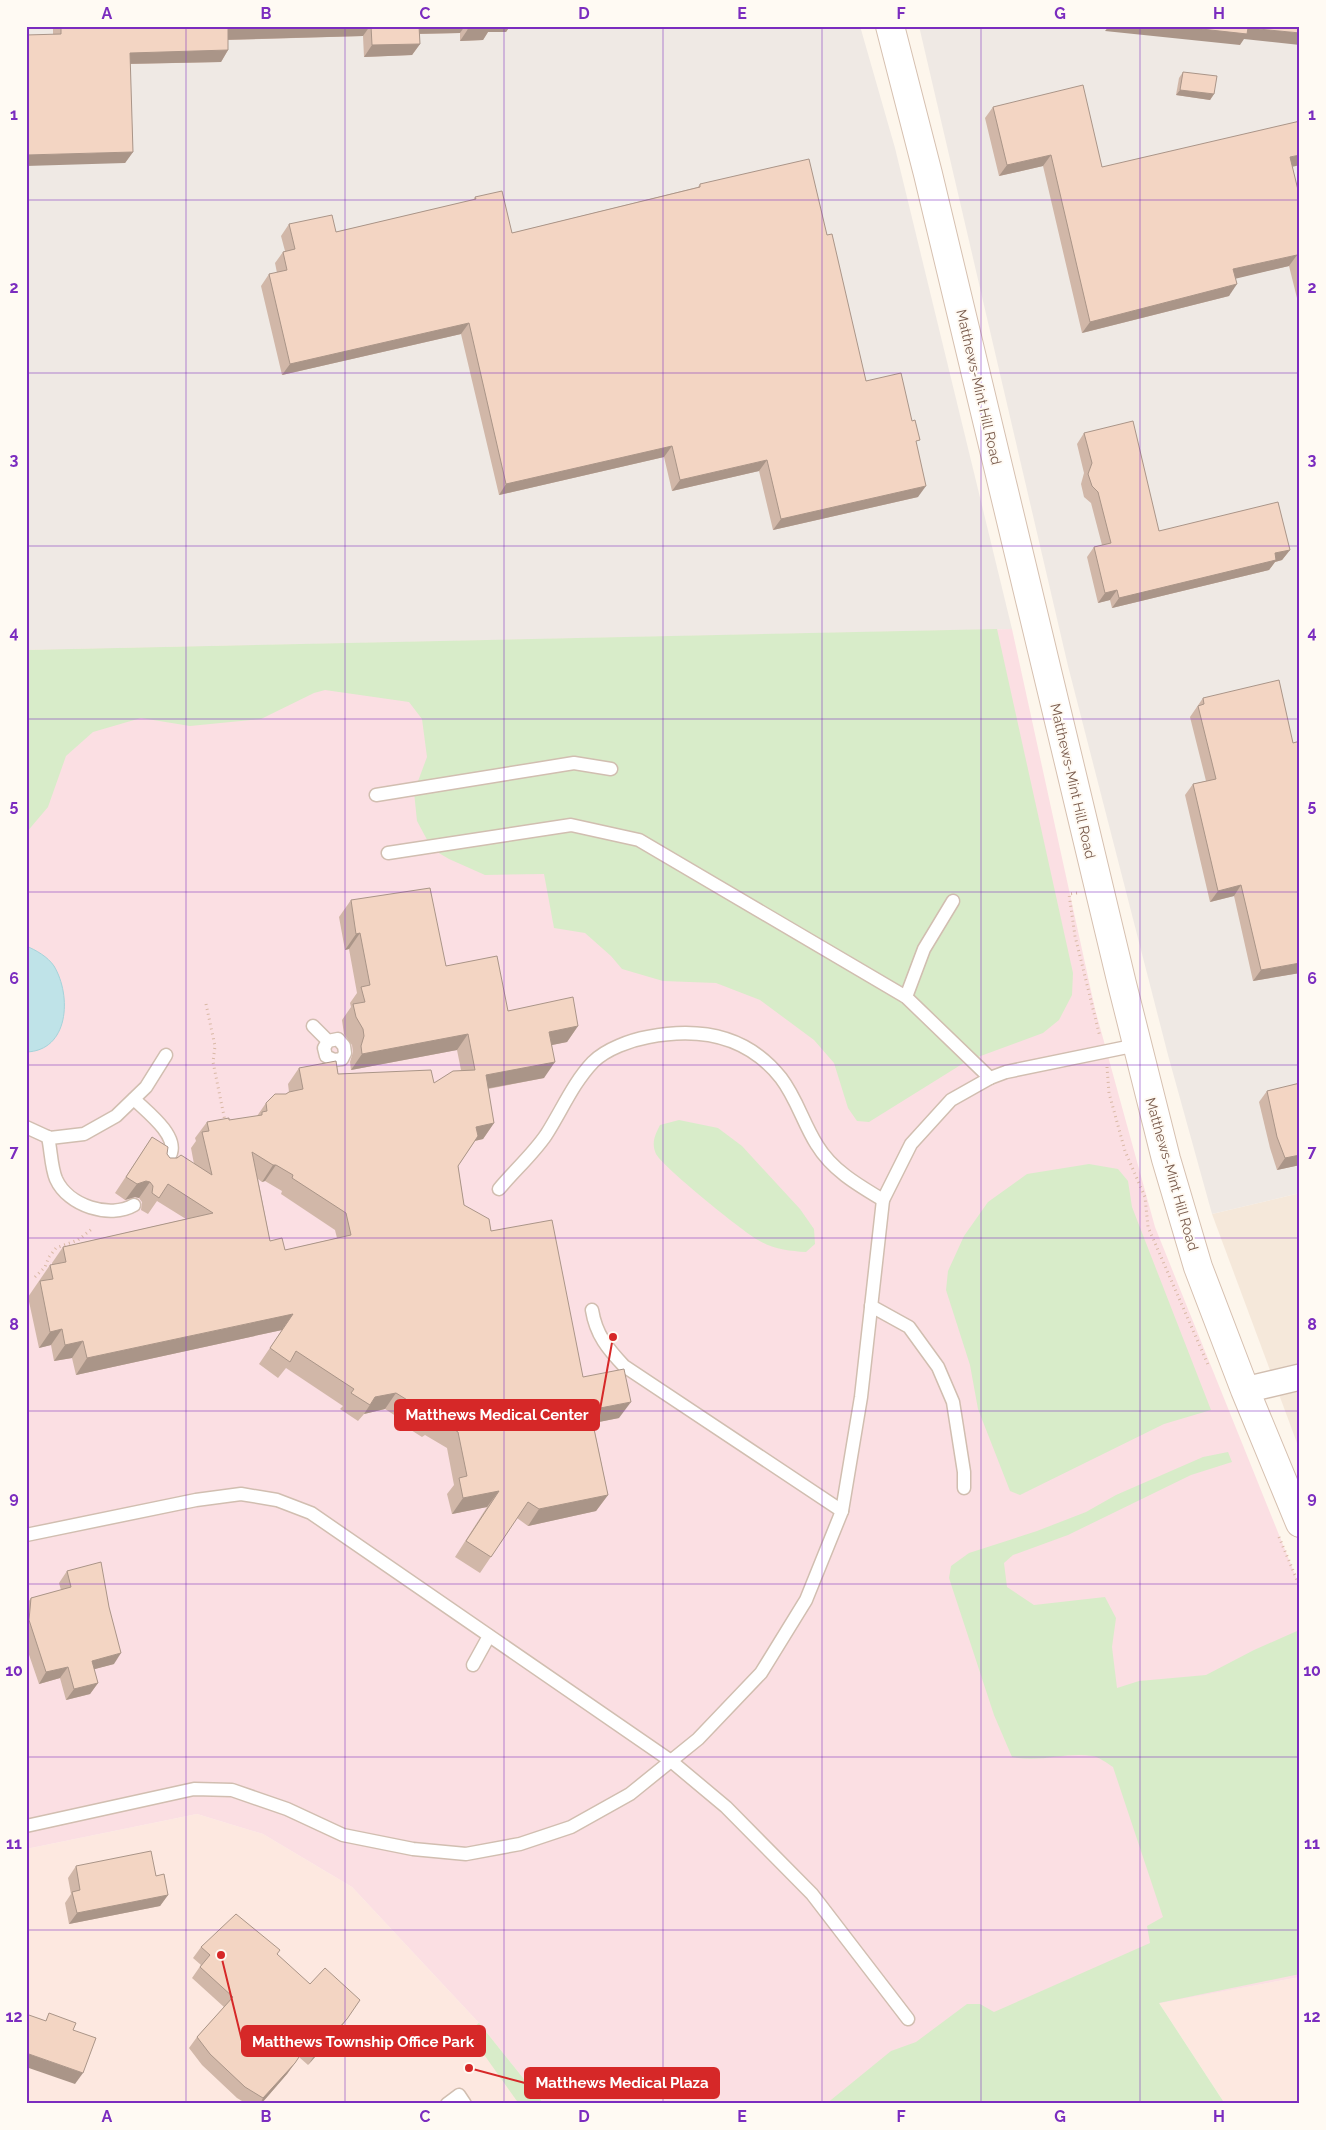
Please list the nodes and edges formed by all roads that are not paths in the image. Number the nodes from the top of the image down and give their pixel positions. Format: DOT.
graph roads {
  1 [pos="890,26"];
  2 [pos="611,769"];
  3 [pos="376,794"];
  4 [pos="388,853"];
  5 [pos="953,901"];
  6 [pos="906,997"];
  7 [pos="313,1026"];
  8 [pos="328,1041"];
  9 [pos="1137,1045"];
  10 [pos="166,1055"];
  11 [pos="990,1078"];
  12 [pos="134,1099"];
  13 [pos="26,1127"];
  14 [pos="48,1137"];
  15 [pos="163,1167"];
  16 [pos="499,1189"];
  17 [pos="883,1200"];
  18 [pos="134,1206"];
  19 [pos="871,1306"];
  20 [pos="592,1310"];
  21 [pos="1300,1377"];
  22 [pos="1245,1390"];
  23 [pos="964,1488"];
  24 [pos="842,1511"];
  25 [pos="1300,1523"];
  26 [pos="26,1535"];
  27 [pos="489,1636"];
  28 [pos="473,1665"];
  29 [pos="671,1761"];
  30 [pos="26,1826"];
  31 [pos="908,2019"];
  32 [pos="447,2104"];
  33 [pos="465,2104"];
  1 -- 9 [label="main road, Matthews-Mint Hill Road"];
  2 -- 3 [label="lane"];
  4 -- 6 [label="lane"];
  5 -- 6 [label="lane"];
  6 -- 11 [label="lane"];
  7 -- 8 [label="lane"];
  9 -- 11 [label="lane"];
  9 -- 22 [label="main road, Matthews-Mint Hill Road"];
  10 -- 12 [label="lane"];
  11 -- 17 [label="lane"];
  12 -- 14 [label="lane"];
  12 -- 15 [label="lane"];
  13 -- 14 [label="lane"];
  14 -- 18 [label="lane"];
  16 -- 17 [label="lane"];
  17 -- 19 [label="lane"];
  19 -- 23 [label="lane"];
  19 -- 24 [label="lane"];
  20 -- 24 [label="lane"];
  21 -- 22 [label="street"];
  22 -- 25 [label="main road, Matthews-Mint Hill Road"];
  24 -- 29 [label="lane"];
  26 -- 27 [label="lane"];
  27 -- 28 [label="lane"];
  27 -- 29 [label="lane"];
  29 -- 30 [label="lane"];
  29 -- 31 [label="lane"];
  32 -- 33 [label="lane"];
}
